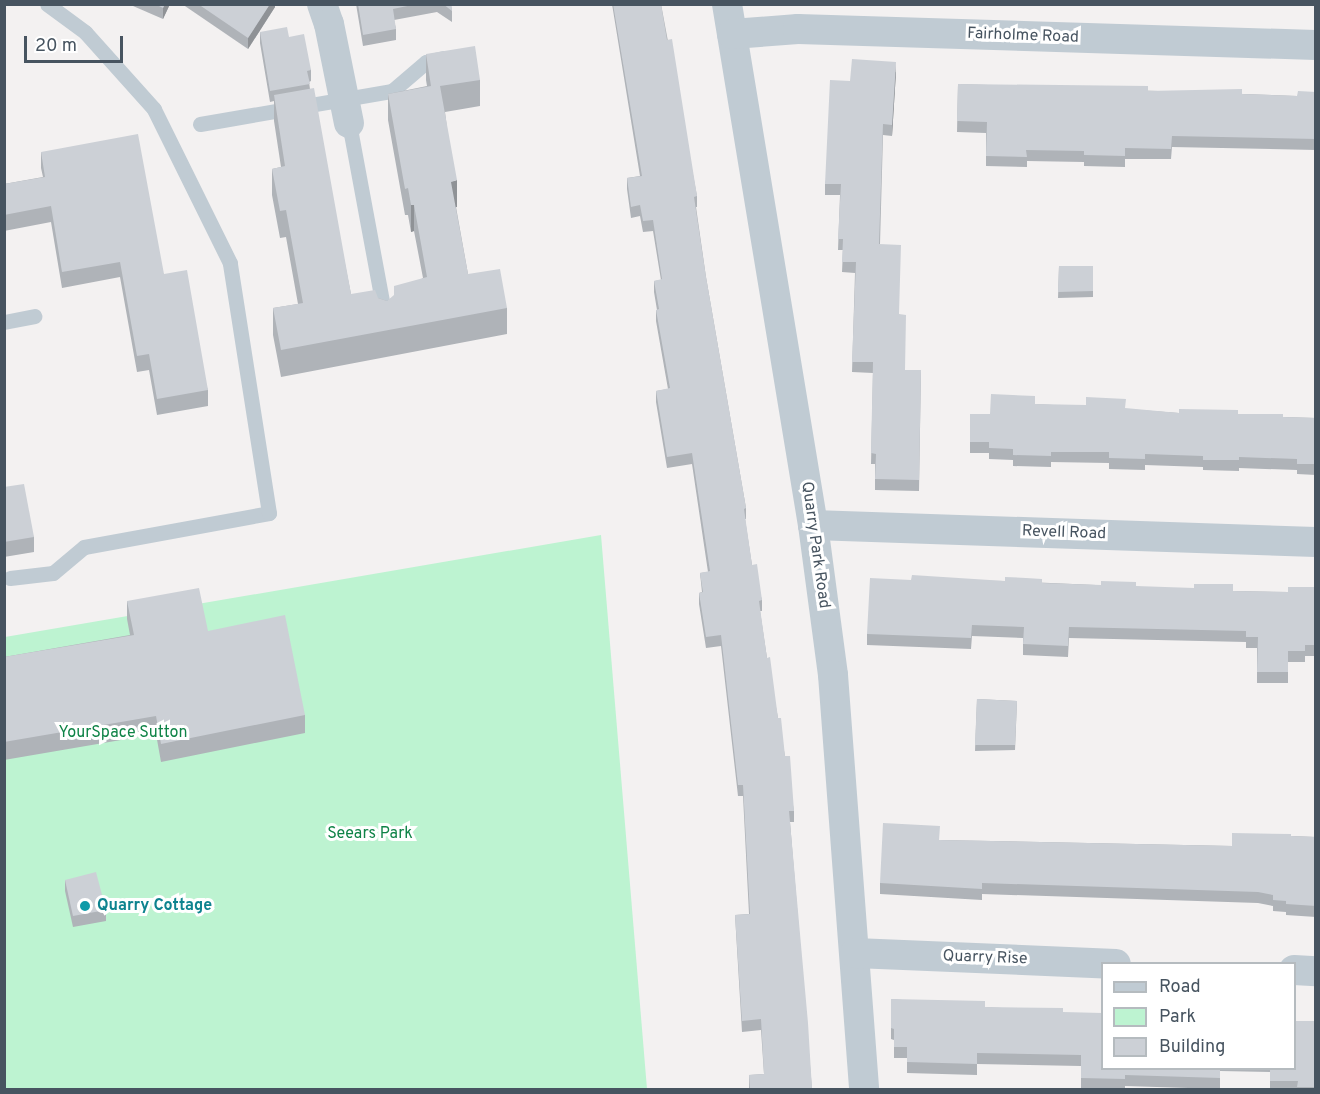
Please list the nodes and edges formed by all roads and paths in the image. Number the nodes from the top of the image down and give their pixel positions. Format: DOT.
graph roads {
  1 [pos="47,4"];
  2 [pos="322,4"];
  3 [pos="727,4"];
  4 [pos="732,34"];
  5 [pos="1316,45"];
  6 [pos="459,55"];
  7 [pos="347,111"];
  8 [pos="200,124"];
  9 [pos="34,316"];
  10 [pos="385,318"];
  11 [pos="4,322"];
  12 [pos="813,525"];
  13 [pos="1316,542"];
  14 [pos="10,578"];
  15 [pos="855,953"];
  16 [pos="1101,962"];
  17 [pos="1296,970"];
  18 [pos="1316,971"];
  19 [pos="864,1089"];
  1 -- 14 [label="lane"];
  2 -- 7 [label="street"];
  3 -- 4 [label="street, Quarry Park Road"];
  4 -- 5 [label="street, Fairholme Road"];
  4 -- 12 [label="street, Quarry Park Road"];
  6 -- 7 [label="lane"];
  7 -- 8 [label="lane"];
  7 -- 10 [label="lane"];
  9 -- 11 [label="lane"];
  12 -- 13 [label="street, Revell Road"];
  12 -- 15 [label="street, Quarry Park Road"];
  15 -- 16 [label="street, Quarry Rise"];
  15 -- 19 [label="street, Quarry Park Road"];
  17 -- 18 [label="street"];
}
